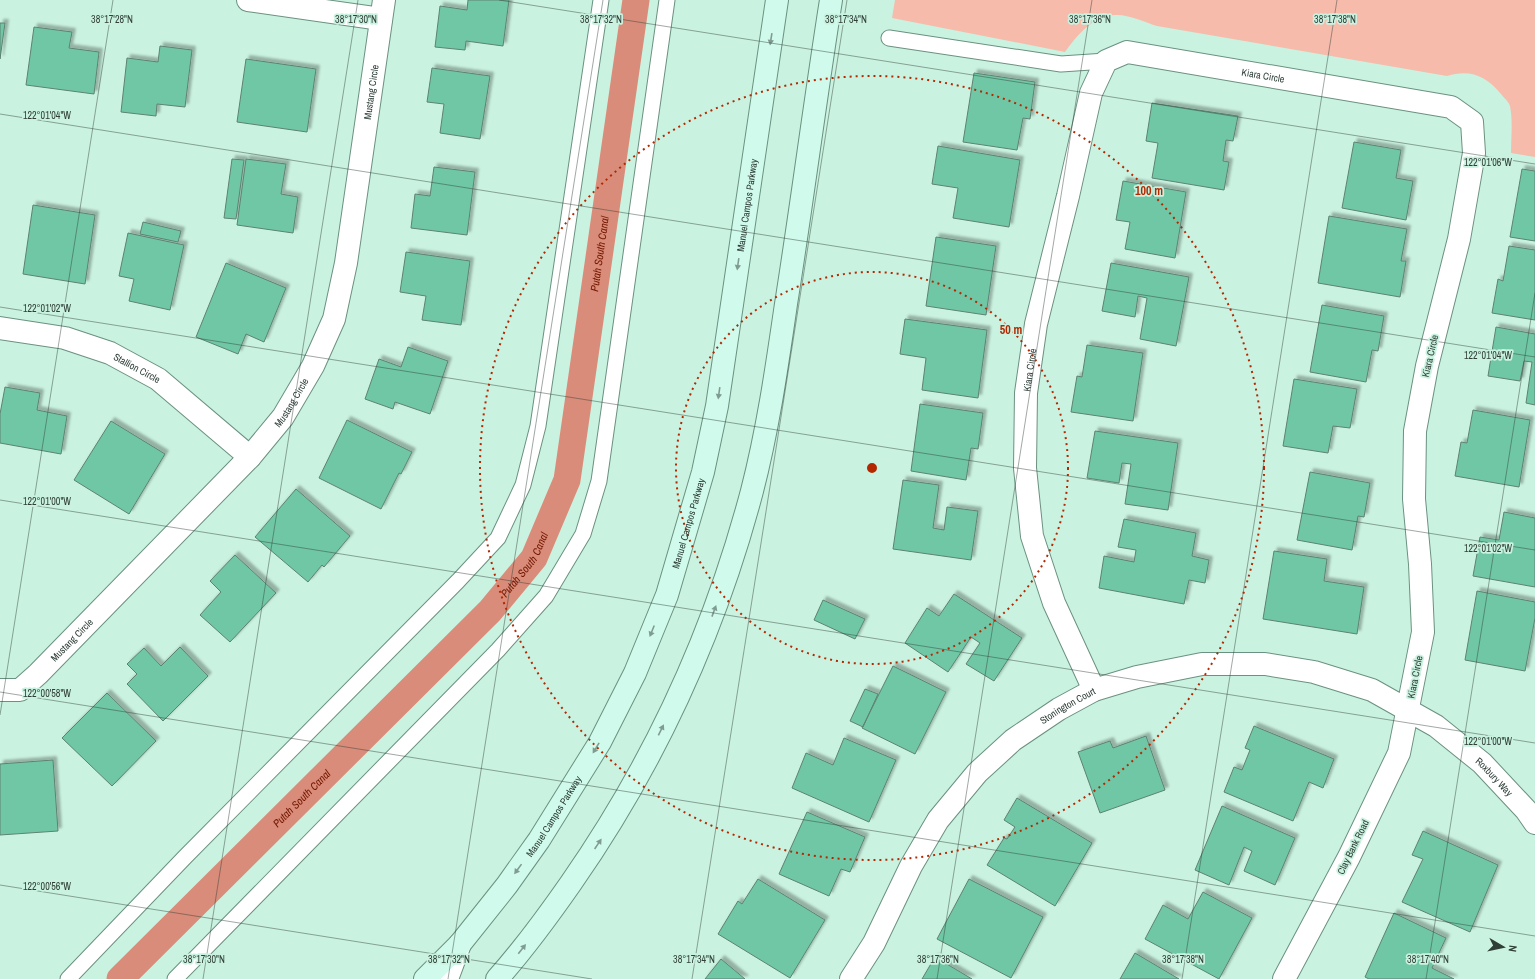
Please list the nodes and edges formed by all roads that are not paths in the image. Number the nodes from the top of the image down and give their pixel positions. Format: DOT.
graph roads {
  1 [pos="248,0"];
  2 [pos="600,0"];
  3 [pos="667,0"];
  4 [pos="777,0"];
  5 [pos="831,0"];
  6 [pos="382,9"];
  7 [pos="889,38"];
  8 [pos="1106,61"];
  9 [pos="0,328"];
  10 [pos="250,457"];
  11 [pos="0,690"];
  12 [pos="1094,690"];
  13 [pos="1408,710"];
  14 [pos="1535,823"];
  15 [pos="460,944"];
  16 [pos="68,979"];
  17 [pos="175,979"];
  18 [pos="425,979"];
  19 [pos="447,979"];
  20 [pos="497,979"];
  21 [pos="851,979"];
  22 [pos="1284,979"];
  1 -- 6 [label="street"];
  2 -- 16 [label="lane"];
  3 -- 17 [label="lane"];
  4 -- 15 [label="main road, Manuel Campos Parkway, one-way"];
  20 -- 5 [label="main road, one-way"];
  6 -- 10 [label="street, Mustang Circle"];
  7 -- 8 [label="lane"];
  8 -- 12 [label="street, Kiara Circle"];
  8 -- 13 [label="street, Kiara Circle"];
  9 -- 10 [label="street, Stallion Circle"];
  10 -- 11 [label="street, Mustang Circle"];
  12 -- 13 [label="street, Stonington Court"];
  12 -- 21 [label="street, Stonington Court"];
  13 -- 14 [label="street, Roxbury Way"];
  13 -- 22 [label="street, Clay Bank Road"];
  15 -- 18 [label="main road, Manuel Campos Parkway"];
  15 -- 19 [label="street"];
}
